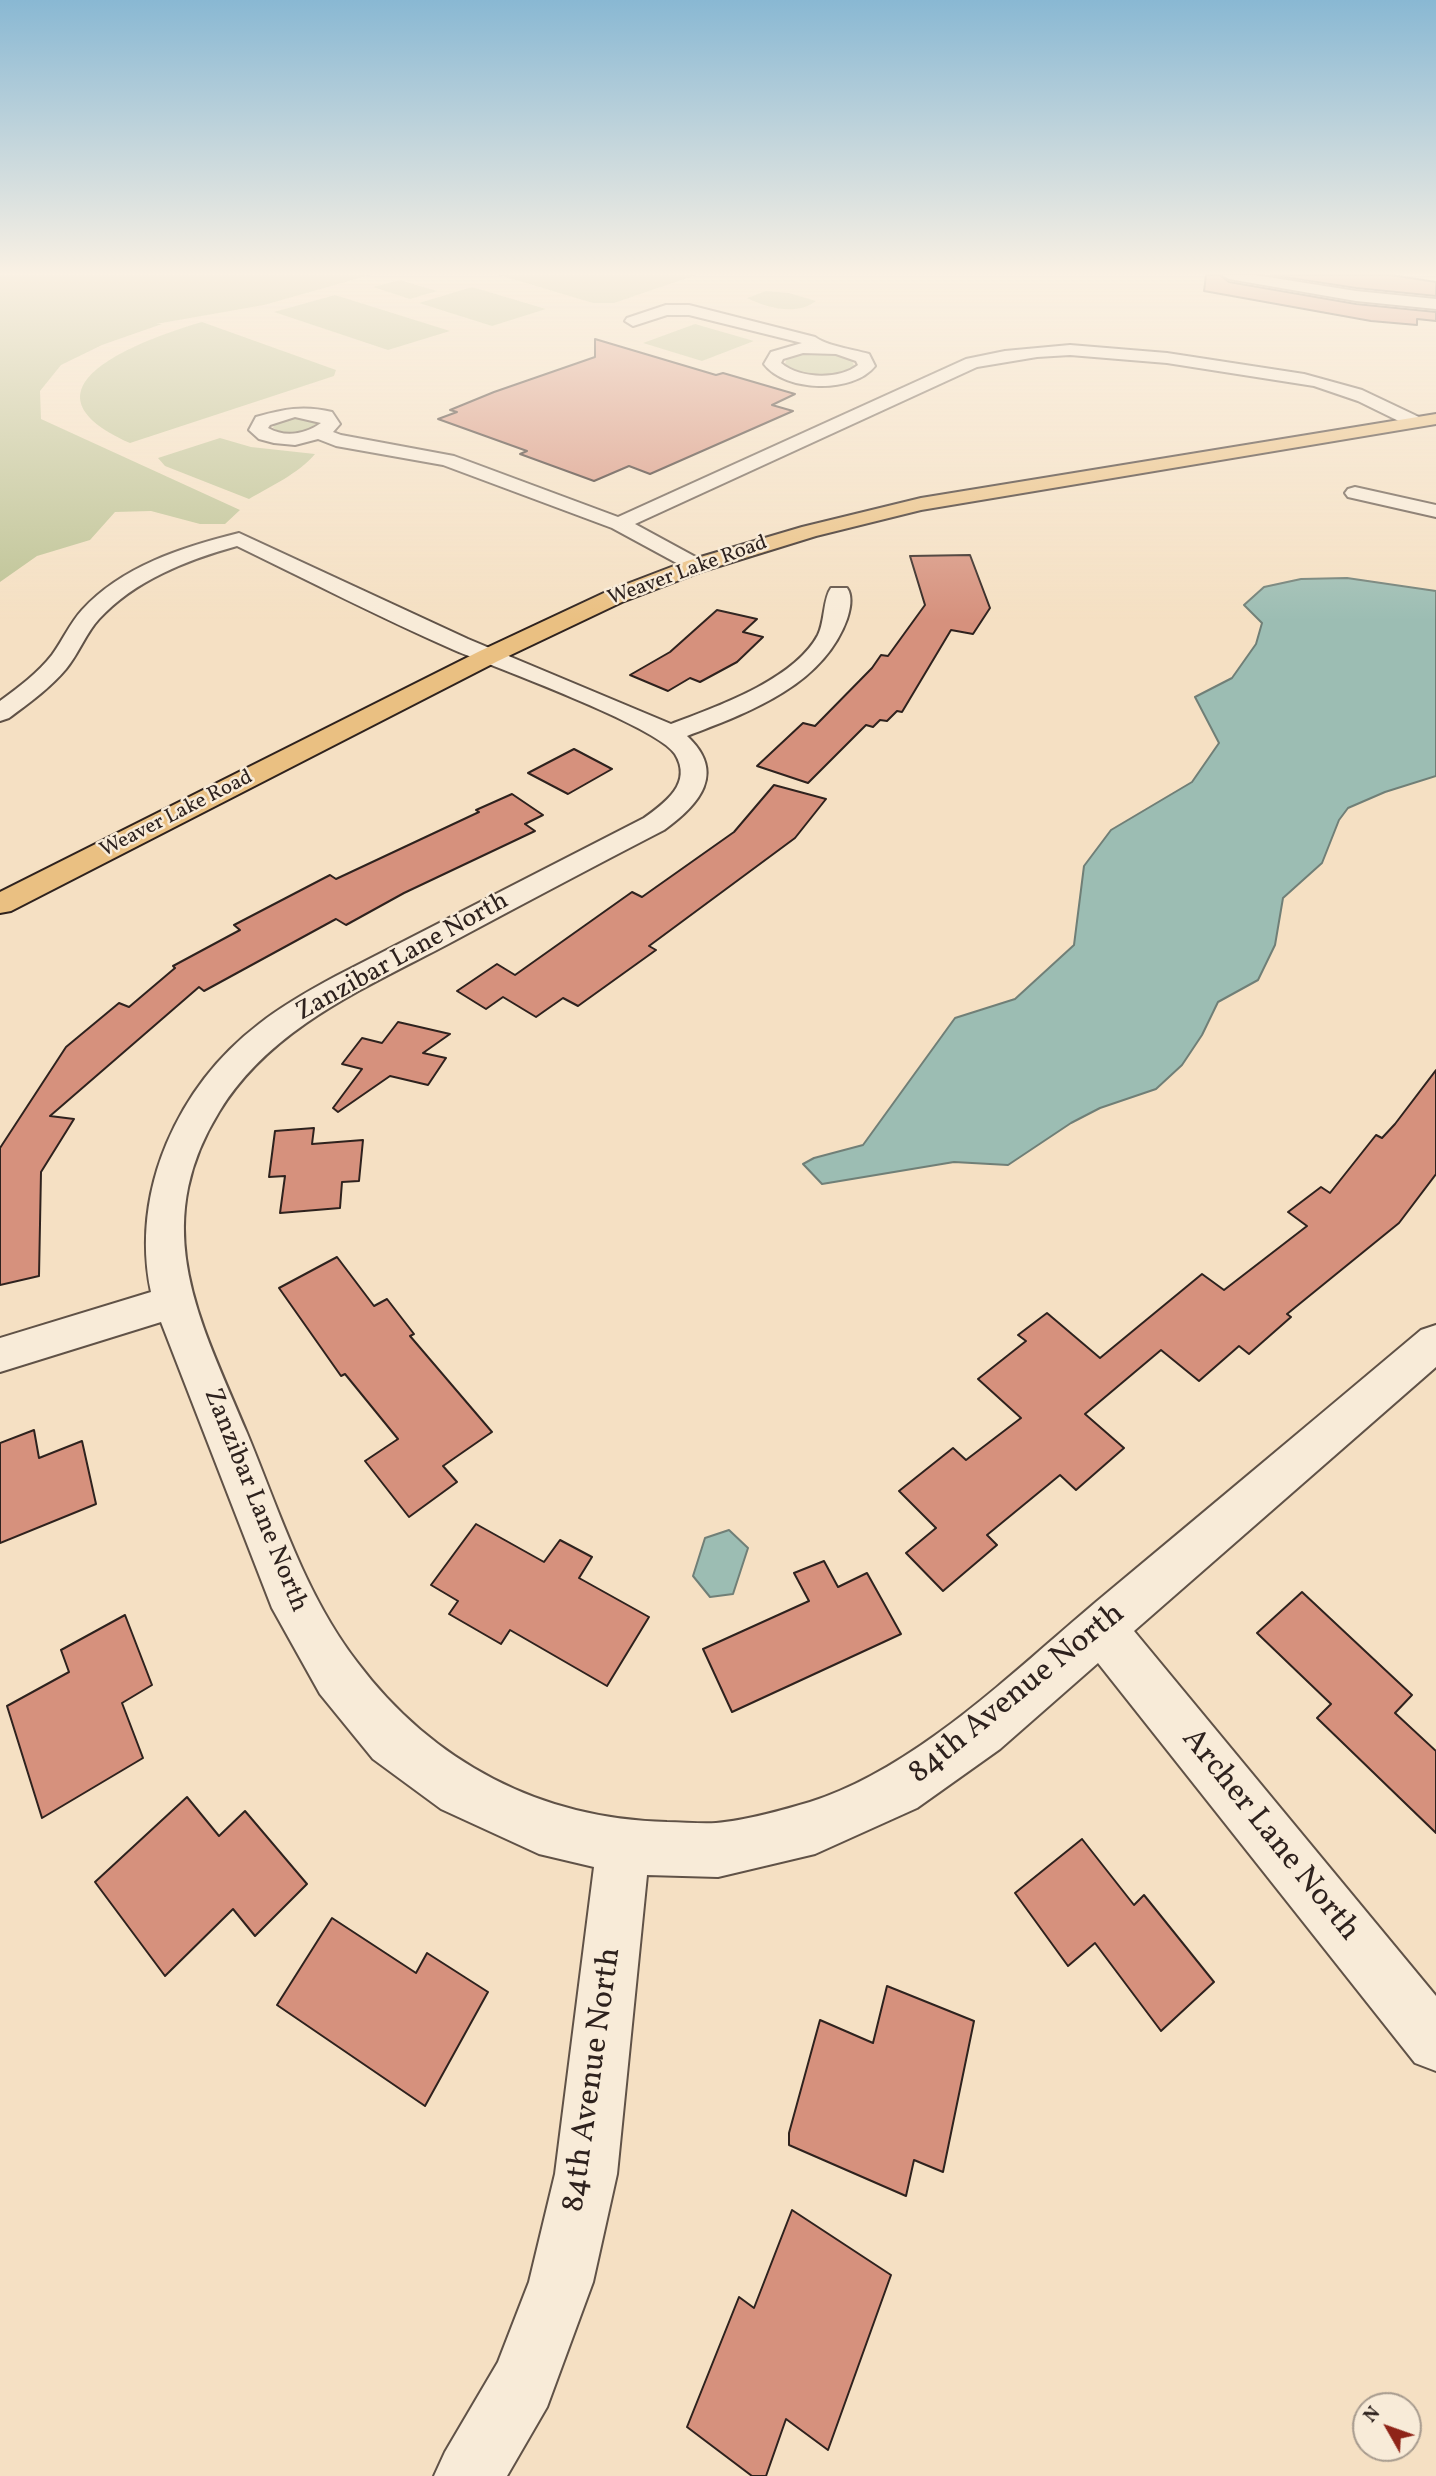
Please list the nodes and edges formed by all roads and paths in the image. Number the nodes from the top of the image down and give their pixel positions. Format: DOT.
graph roads {
  1 [pos="824,391"];
  2 [pos="910,391"];
  3 [pos="1342,391"];
  4 [pos="813,396"];
  5 [pos="339,400"];
  6 [pos="298,412"];
  7 [pos="1426,421"];
  8 [pos="319,433"];
  9 [pos="1355,493"];
  10 [pos="1436,511"];
  11 [pos="619,524"];
  12 [pos="695,566"];
  13 [pos="839,593"];
  14 [pos="489,656"];
  15 [pos="0,713"];
  16 [pos="671,733"];
  17 [pos="0,904"];
  18 [pos="173,1302"];
  19 [pos="1436,1342"];
  20 [pos="0,1355"];
  21 [pos="1102,1630"];
  22 [pos="623,1849"];
  23 [pos="1436,2042"];
  24 [pos="469,2476"];
  1 -- 4 [label="street"];
  2 -- 11 [label="street"];
  3 -- 7 [label="street"];
  5 -- 6 [label="street"];
  6 -- 8 [label="street"];
  6 -- 8 [label="street"];
  7 -- 12 [label="main road, Weaver Lake Road"];
  8 -- 11 [label="street"];
  9 -- 10 [label="street"];
  11 -- 12 [label="street"];
  12 -- 14 [label="main road, Weaver Lake Road"];
  13 -- 16 [label="street"];
  14 -- 15 [label="street"];
  14 -- 16 [label="street"];
  14 -- 17 [label="main road, Weaver Lake Road"];
  16 -- 18 [label="street, Zanzibar Lane North"];
  18 -- 20 [label="street"];
  18 -- 22 [label="street, Zanzibar Lane North"];
  19 -- 21 [label="street, 84th Avenue North"];
  21 -- 22 [label="street, 84th Avenue North"];
  21 -- 23 [label="street, Archer Lane North"];
  22 -- 24 [label="street, 84th Avenue North"];
}
